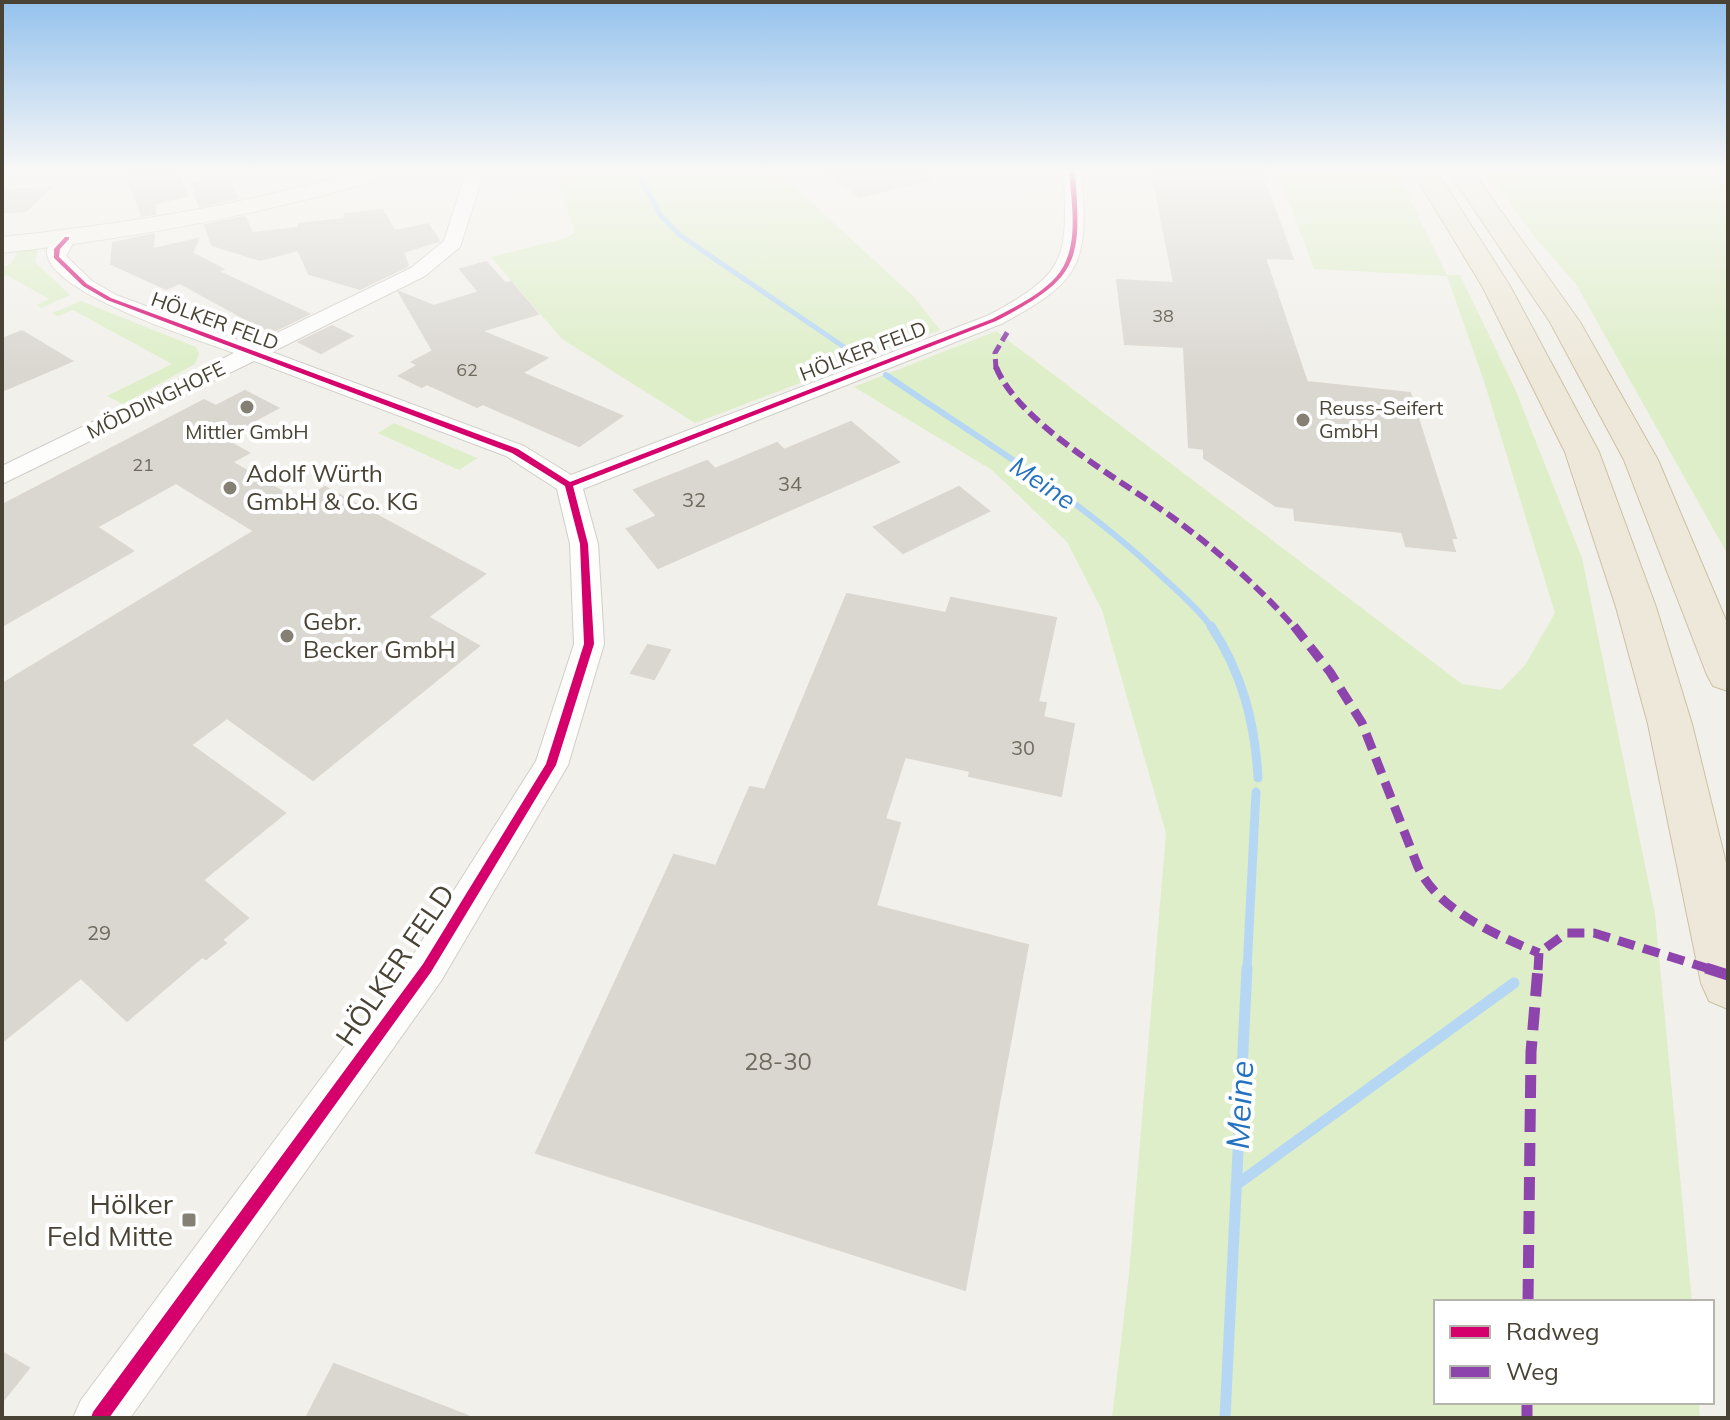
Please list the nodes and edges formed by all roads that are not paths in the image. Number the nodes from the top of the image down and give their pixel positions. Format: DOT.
graph roads {
  1 [pos="65,238"];
  2 [pos="67,238"];
  3 [pos="454,238"];
  4 [pos="1076,238"];
  5 [pos="1466,238"];
  6 [pos="1507,238"];
  7 [pos="2,245"];
  8 [pos="250,353"];
  9 [pos="2,476"];
  10 [pos="569,485"];
  11 [pos="1728,675"];
  12 [pos="1725,964"];
  13 [pos="99,1418"];
  1 -- 7 [label="main road"];
  2 -- 8 [label="street, HÖLKER FELD"];
  3 -- 8 [label="street, MÖDDINGHOFE"];
  4 -- 10 [label="street, HÖLKER FELD"];
  5 -- 12 [label="highway"];
  6 -- 11 [label="highway"];
  8 -- 9 [label="street, MÖDDINGHOFE"];
  8 -- 10 [label="street, HÖLKER FELD"];
  10 -- 13 [label="street, HÖLKER FELD"];
}
